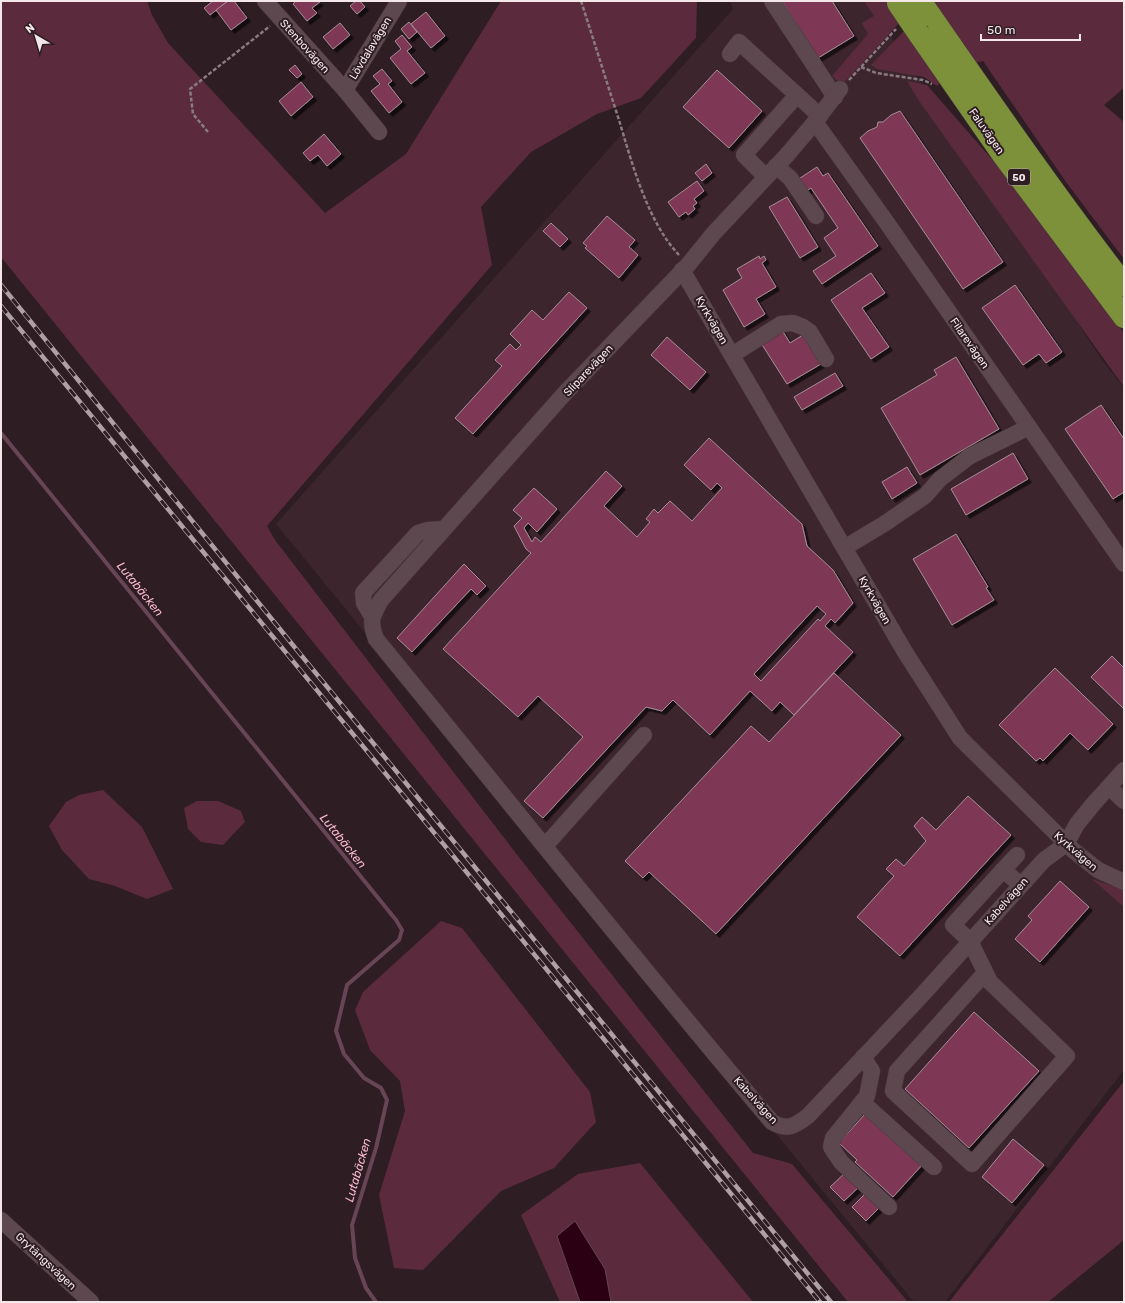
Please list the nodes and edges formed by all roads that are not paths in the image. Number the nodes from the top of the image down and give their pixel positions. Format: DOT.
graph roads {
  1 [pos="265,1"];
  2 [pos="399,1"];
  3 [pos="772,1"];
  4 [pos="897,2"];
  5 [pos="925,8"];
  6 [pos="730,54"];
  7 [pos="345,90"];
  8 [pos="797,95"];
  9 [pos="818,119"];
  10 [pos="379,132"];
  11 [pos="771,171"];
  12 [pos="816,216"];
  13 [pos="682,264"];
  14 [pos="1124,285"];
  15 [pos="1124,317"];
  16 [pos="732,355"];
  17 [pos="826,360"];
  18 [pos="1029,427"];
  19 [pos="844,548"];
  20 [pos="1124,564"];
  21 [pos="372,616"];
  22 [pos="644,735"];
  23 [pos="1124,770"];
  24 [pos="1109,787"];
  25 [pos="1124,801"];
  26 [pos="1066,844"];
  27 [pos="545,846"];
  28 [pos="1017,855"];
  29 [pos="1003,870"];
  30 [pos="1124,882"];
  31 [pos="1021,885"];
  32 [pos="970,941"];
  33 [pos="985,973"];
  34 [pos="863,1057"];
  35 [pos="862,1102"];
  36 [pos="934,1167"];
  37 [pos="889,1207"];
  38 [pos="1,1220"];
  39 [pos="91,1302"];
  1 -- 7 [label="street, Stenbovägen"];
  2 -- 7 [label="street, Lövdalavägen"];
  3 -- 9 [label="street"];
  4 -- 15 [label="highway, Faluvägen / 50, bridge"];
  5 -- 14 [label="highway, Faluvägen / 50"];
  6 -- 8 [label="street, Filarevägen"];
  7 -- 10 [label="street, Lövdalavägen"];
  8 -- 9 [label="street, Filarevägen"];
  8 -- 11 [label="street"];
  9 -- 11 [label="street"];
  9 -- 18 [label="street, Filarevägen"];
  11 -- 12 [label="street"];
  11 -- 13 [label="street"];
  13 -- 16 [label="street, Kyrkvägen"];
  13 -- 21 [label="street, Sliparevägen"];
  16 -- 17 [label="street"];
  16 -- 19 [label="street, Kyrkvägen"];
  18 -- 19 [label="street"];
  18 -- 20 [label="street, Filarevägen"];
  19 -- 26 [label="street, Kyrkvägen"];
  21 -- 27 [label="street, Kabelvägen"];
  22 -- 27 [label="street"];
  23 -- 24 [label="street"];
  24 -- 25 [label="street"];
  24 -- 26 [label="street"];
  26 -- 30 [label="street, Kyrkvägen"];
  26 -- 31 [label="street, Kabelvägen"];
  27 -- 34 [label="street, Kabelvägen"];
  28 -- 29 [label="street"];
  29 -- 31 [label="street"];
  29 -- 32 [label="street"];
  31 -- 32 [label="street, Kabelvägen"];
  32 -- 33 [label="street"];
  32 -- 34 [label="street, Kabelvägen"];
  33 -- 33 [label="street"];
  34 -- 35 [label="street"];
  35 -- 36 [label="street"];
  35 -- 37 [label="street"];
  38 -- 39 [label="street, Grytängsvägen"];
}
